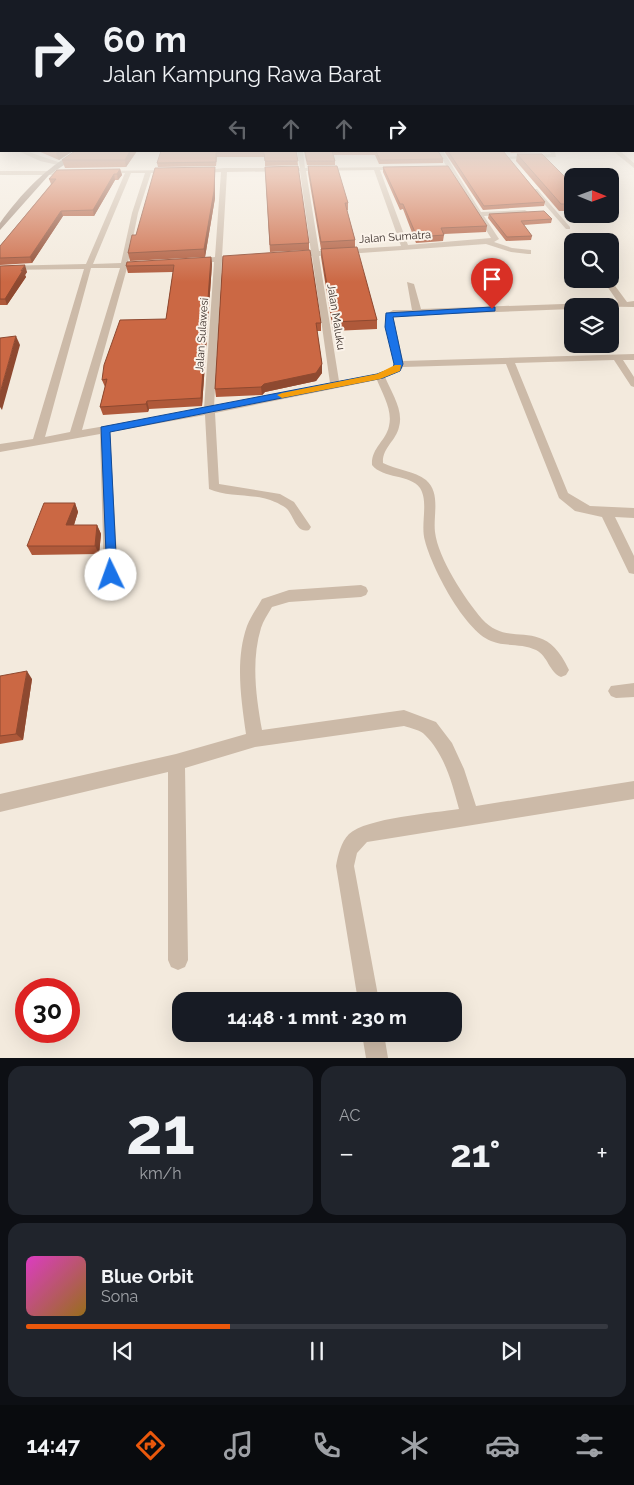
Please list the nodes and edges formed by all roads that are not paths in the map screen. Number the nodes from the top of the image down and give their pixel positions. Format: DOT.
graph roads {
  1 [pos="37,183"];
  2 [pos="124,183"];
  3 [pos="144,183"];
  4 [pos="223,183"];
  5 [pos="304,183"];
  6 [pos="382,183"];
  7 [pos="460,183"];
  8 [pos="530,184"];
  9 [pos="552,210"];
  10 [pos="534,211"];
  11 [pos="543,211"];
  12 [pos="479,214"];
  13 [pos="0,228"];
  14 [pos="568,228"];
  15 [pos="487,242"];
  16 [pos="405,247"];
  17 [pos="528,252"];
  18 [pos="315,254"];
  19 [pos="286,256"];
  20 [pos="247,258"];
  21 [pos="218,260"];
  22 [pos="190,262"];
  23 [pos="152,264"];
  24 [pos="124,266"];
  25 [pos="88,267"];
  26 [pos="0,268"];
  27 [pos="410,284"];
  28 [pos="612,288"];
  29 [pos="624,304"];
  30 [pos="634,304"];
  31 [pos="417,312"];
  32 [pos="634,357"];
  33 [pos="617,358"];
  34 [pos="510,362"];
  35 [pos="398,364"];
  36 [pos="380,376"];
  37 [pos="335,384"];
  38 [pos="634,384"];
  39 [pos="210,411"];
  40 [pos="105,430"];
  41 [pos="75,435"];
  42 [pos="38,442"];
  43 [pos="0,448"];
  44 [pos="606,512"];
  45 [pos="634,513"];
  46 [pos="305,528"];
  47 [pos="634,569"];
  48 [pos="111,575"];
  49 [pos="361,591"];
  50 [pos="561,670"];
  51 [pos="634,690"];
  52 [pos="616,691"];
  53 [pos="256,738"];
  54 [pos="176,762"];
  55 [pos="634,790"];
  56 [pos="0,803"];
  57 [pos="470,815"];
  58 [pos="178,960"];
  59 [pos="366,992"];
  60 [pos="374,1042"];
  61 [pos="377,1058"];
  1 -- 13 [label="main road"];
  2 -- 25 [label="street"];
  3 -- 24 [label="street"];
  4 -- 21 [label="street, Jalan Sulawesi"];
  5 -- 18 [label="street, Jalan Maluku"];
  6 -- 16 [label="street"];
  7 -- 12 [label="street"];
  8 -- 9 [label="street"];
  9 -- 11 [label="street"];
  9 -- 14 [label="street"];
  10 -- 12 [label="street"];
  12 -- 15 [label="street"];
  15 -- 16 [label="street, Jalan Sumatra"];
  15 -- 17 [label="street"];
  16 -- 18 [label="street, Jalan Sumatra"];
  18 -- 19 [label="street, Jalan Sumatra"];
  18 -- 37 [label="street, Jalan Maluku"];
  20 -- 21 [label="street"];
  21 -- 22 [label="street"];
  21 -- 39 [label="street, Jalan Sulawesi"];
  23 -- 24 [label="street"];
  24 -- 25 [label="street"];
  24 -- 41 [label="street"];
  25 -- 26 [label="street"];
  25 -- 42 [label="street"];
  27 -- 31 [label="street"];
  28 -- 29 [label="street"];
  29 -- 30 [label="street"];
  29 -- 31 [label="street"];
  31 -- 35 [label="street"];
  32 -- 33 [label="street"];
  33 -- 34 [label="street"];
  33 -- 38 [label="street"];
  34 -- 35 [label="street"];
  34 -- 44 [label="street"];
  35 -- 36 [label="street"];
  36 -- 37 [label="street"];
  36 -- 50 [label="street"];
  37 -- 39 [label="street"];
  39 -- 40 [label="street"];
  39 -- 46 [label="street, Jalan Sulawesi"];
  40 -- 41 [label="street"];
  40 -- 48 [label="street"];
  41 -- 42 [label="street"];
  42 -- 43 [label="street"];
  44 -- 45 [label="street"];
  44 -- 47 [label="street"];
  49 -- 53 [label="street"];
  51 -- 52 [label="street"];
  53 -- 54 [label="street"];
  53 -- 57 [label="street"];
  54 -- 56 [label="street"];
  54 -- 58 [label="street"];
  55 -- 57 [label="street"];
  57 -- 59 [label="street"];
  60 -- 61 [label="street"];
}
